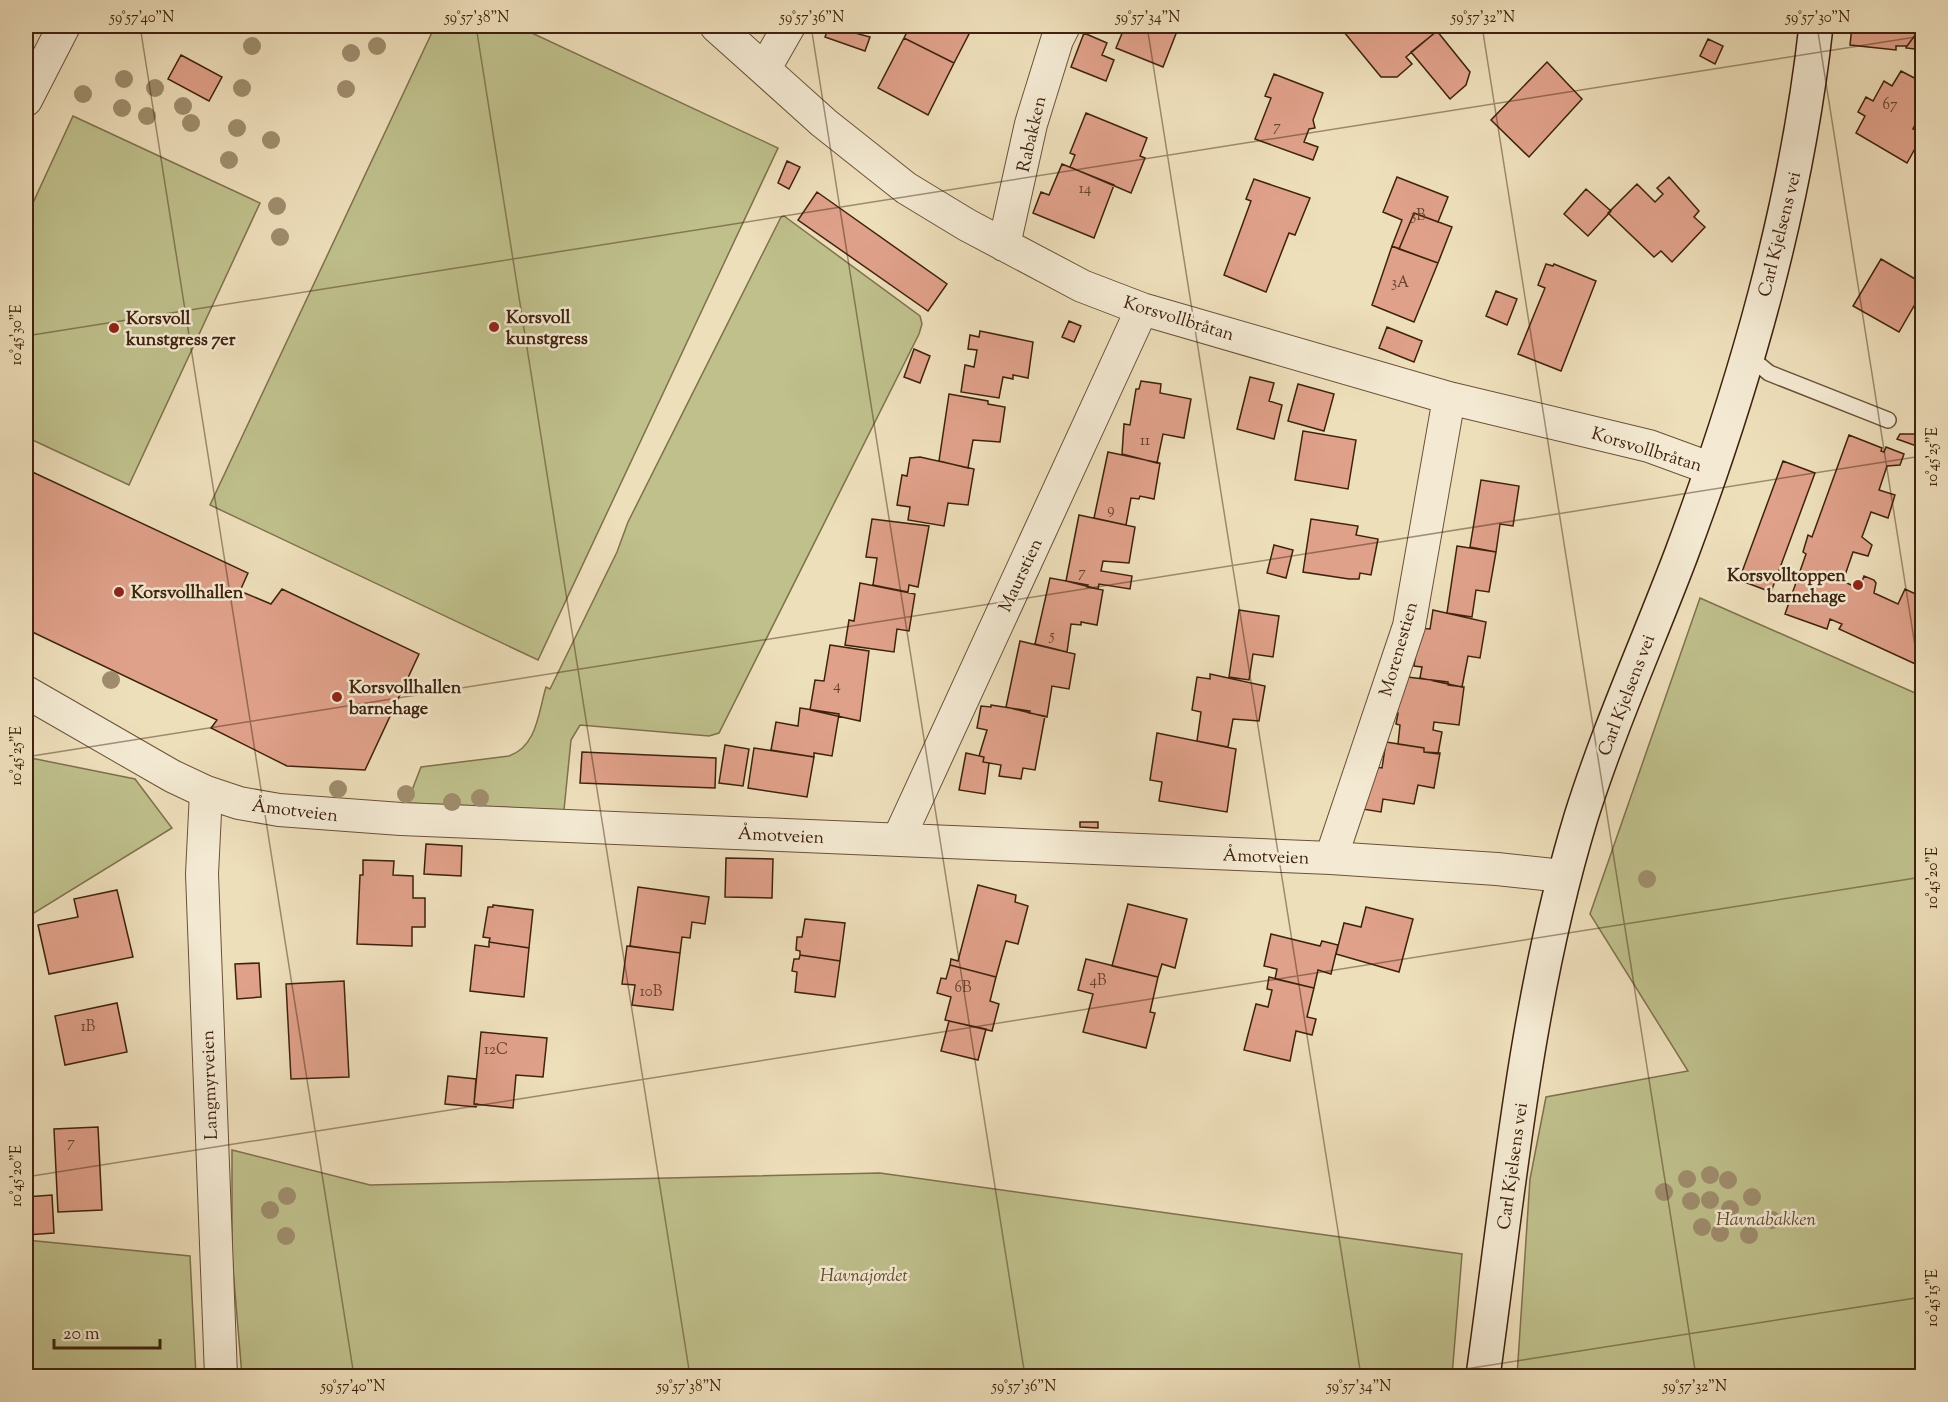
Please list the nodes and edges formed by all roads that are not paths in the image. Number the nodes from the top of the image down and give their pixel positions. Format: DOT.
graph roads {
  1 [pos="64,26"];
  2 [pos="716,26"];
  3 [pos="789,26"];
  4 [pos="1064,26"];
  5 [pos="1816,26"];
  6 [pos="765,68"];
  7 [pos="28,86"];
  8 [pos="1004,245"];
  9 [pos="1142,309"];
  10 [pos="1747,355"];
  11 [pos="1449,398"];
  12 [pos="1888,420"];
  13 [pos="1712,469"];
  14 [pos="26,692"];
  15 [pos="206,792"];
  16 [pos="898,840"];
  17 [pos="1331,858"];
  18 [pos="1563,876"];
  19 [pos="221,1377"];
  20 [pos="1483,1377"];
  1 -- 7 [label="street"];
  2 -- 6 [label="street, Korsvollbråtan"];
  3 -- 6 [label="street"];
  4 -- 8 [label="street, Rabakken"];
  5 -- 10 [label="main road, Carl Kjelsens vei"];
  6 -- 8 [label="street, Korsvollbråtan"];
  8 -- 9 [label="street, Korsvollbråtan"];
  9 -- 11 [label="street, Korsvollbråtan"];
  9 -- 16 [label="street, Maurstien"];
  10 -- 12 [label="lane"];
  10 -- 13 [label="main road, Carl Kjelsens vei"];
  11 -- 13 [label="street, Korsvollbråtan"];
  11 -- 17 [label="street, Morenestien"];
  13 -- 18 [label="main road, Carl Kjelsens vei"];
  14 -- 15 [label="street, Åmotveien"];
  15 -- 16 [label="street, Åmotveien"];
  15 -- 19 [label="street, Langmyrveien"];
  16 -- 17 [label="street, Åmotveien"];
  17 -- 18 [label="street, Åmotveien"];
  18 -- 20 [label="main road, Carl Kjelsens vei"];
}
